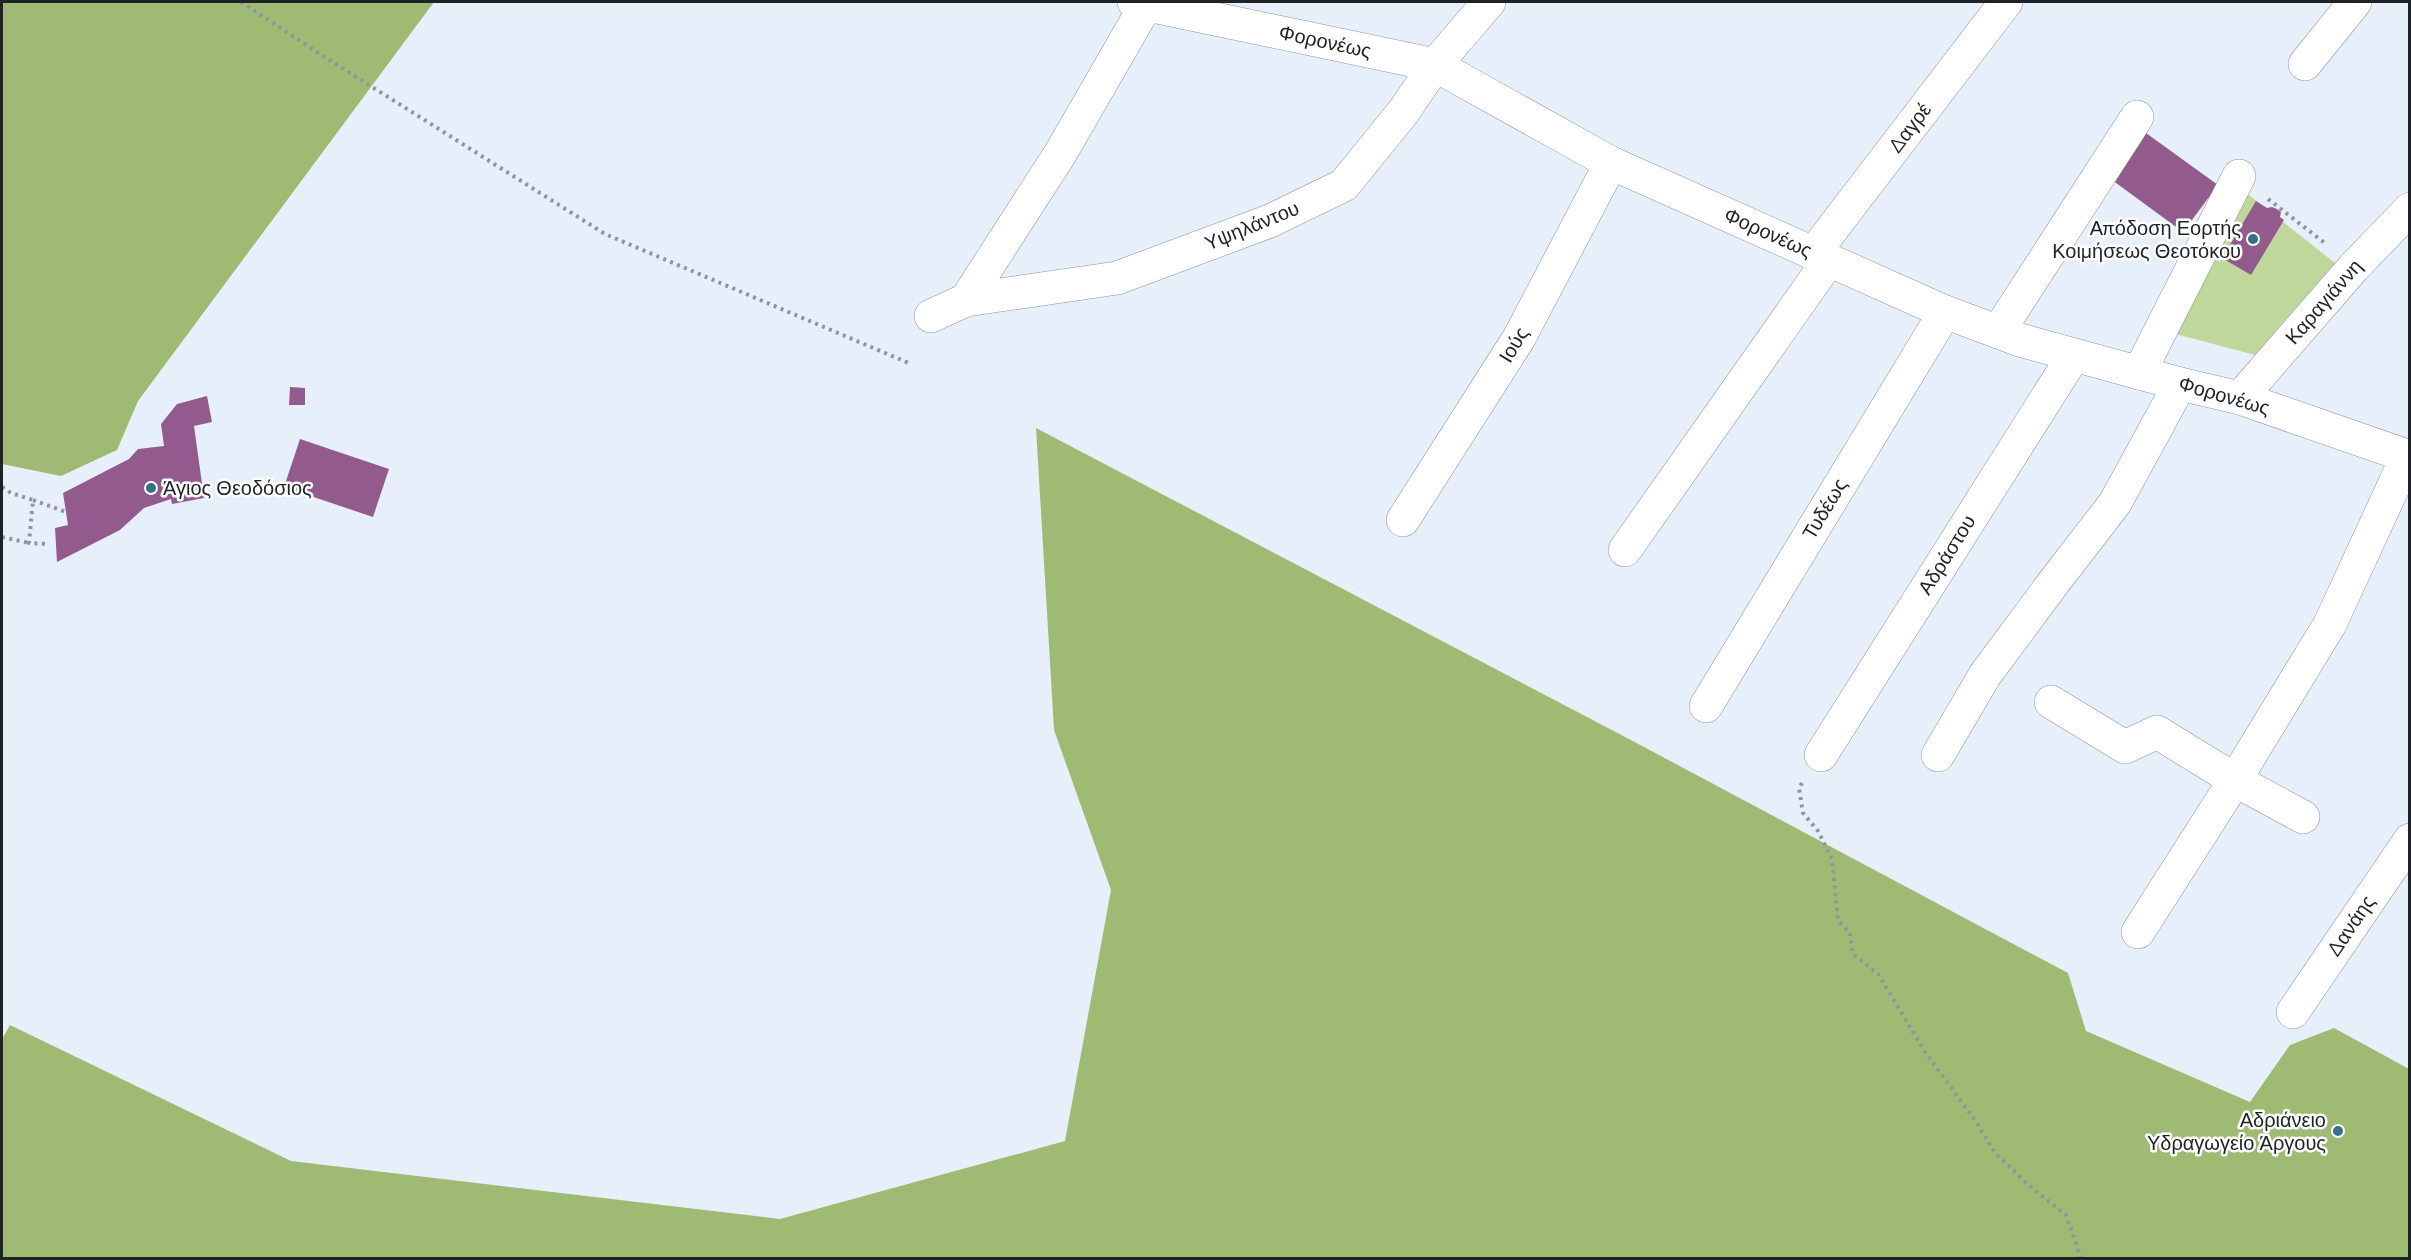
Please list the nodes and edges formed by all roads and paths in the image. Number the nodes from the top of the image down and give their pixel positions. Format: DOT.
graph roads {
  1 [pos="241,2"];
  2 [pos="1490,2"];
  3 [pos="2006,2"];
  4 [pos="2355,2"];
  5 [pos="1140,3"];
  6 [pos="2305,64"];
  7 [pos="1435,65"];
  8 [pos="2137,117"];
  9 [pos="1611,163"];
  10 [pos="2239,176"];
  11 [pos="2409,209"];
  12 [pos="1821,257"];
  13 [pos="2354,267"];
  14 [pos="966,300"];
  15 [pos="1945,312"];
  16 [pos="931,316"];
  17 [pos="1998,332"];
  18 [pos="2074,355"];
  19 [pos="911,364"];
  20 [pos="2139,373"];
  21 [pos="2180,384"];
  22 [pos="2240,398"];
  23 [pos="2408,457"];
  24 [pos="2,487"];
  25 [pos="33,500"];
  26 [pos="66,512"];
  27 [pos="1404,520"];
  28 [pos="2,537"];
  29 [pos="29,543"];
  30 [pos="48,544"];
  31 [pos="1625,550"];
  32 [pos="2051,702"];
  33 [pos="1706,706"];
  34 [pos="1821,755"];
  35 [pos="1938,755"];
  36 [pos="2235,780"];
  37 [pos="1799,788"];
  38 [pos="2303,817"];
  39 [pos="2409,840"];
  40 [pos="2138,932"];
  41 [pos="2293,1012"];
  42 [pos="2081,1258"];
  1 -- 19 [label="path"];
  2 -- 7 [label="street, Υψηλάντου"];
  3 -- 12 [label="street, Δαγρέ"];
  4 -- 6 [label="street"];
  5 -- 7 [label="street, Φορονέως"];
  5 -- 14 [label="street"];
  7 -- 9 [label="street, Φορονέως"];
  7 -- 14 [label="street, Υψηλάντου"];
  8 -- 17 [label="street"];
  9 -- 12 [label="street, Φορονέως"];
  9 -- 27 [label="street, Ιούς"];
  10 -- 13 [label="path"];
  10 -- 20 [label="street"];
  11 -- 13 [label="street, Καραγιάννη"];
  12 -- 15 [label="street, Φορονέως"];
  12 -- 31 [label="street, Δαγρέ"];
  13 -- 22 [label="street, Καραγιάννη"];
  14 -- 16 [label="street, Υψηλάντου"];
  15 -- 17 [label="street, Φορονέως"];
  15 -- 33 [label="street, Τυδέως"];
  17 -- 18 [label="street, Φορονέως"];
  18 -- 20 [label="street, Φορονέως"];
  18 -- 34 [label="street, Αδράστου"];
  20 -- 21 [label="street, Φορονέως"];
  21 -- 22 [label="street, Φορονέως"];
  21 -- 35 [label="street"];
  22 -- 23 [label="street, Φορονέως"];
  23 -- 36 [label="street"];
  24 -- 25 [label="path"];
  25 -- 26 [label="path"];
  25 -- 29 [label="path"];
  28 -- 29 [label="path"];
  29 -- 30 [label="path"];
  32 -- 36 [label="street"];
  36 -- 38 [label="street"];
  36 -- 40 [label="street"];
  37 -- 42 [label="path"];
  39 -- 41 [label="street, Δανάης"];
}
